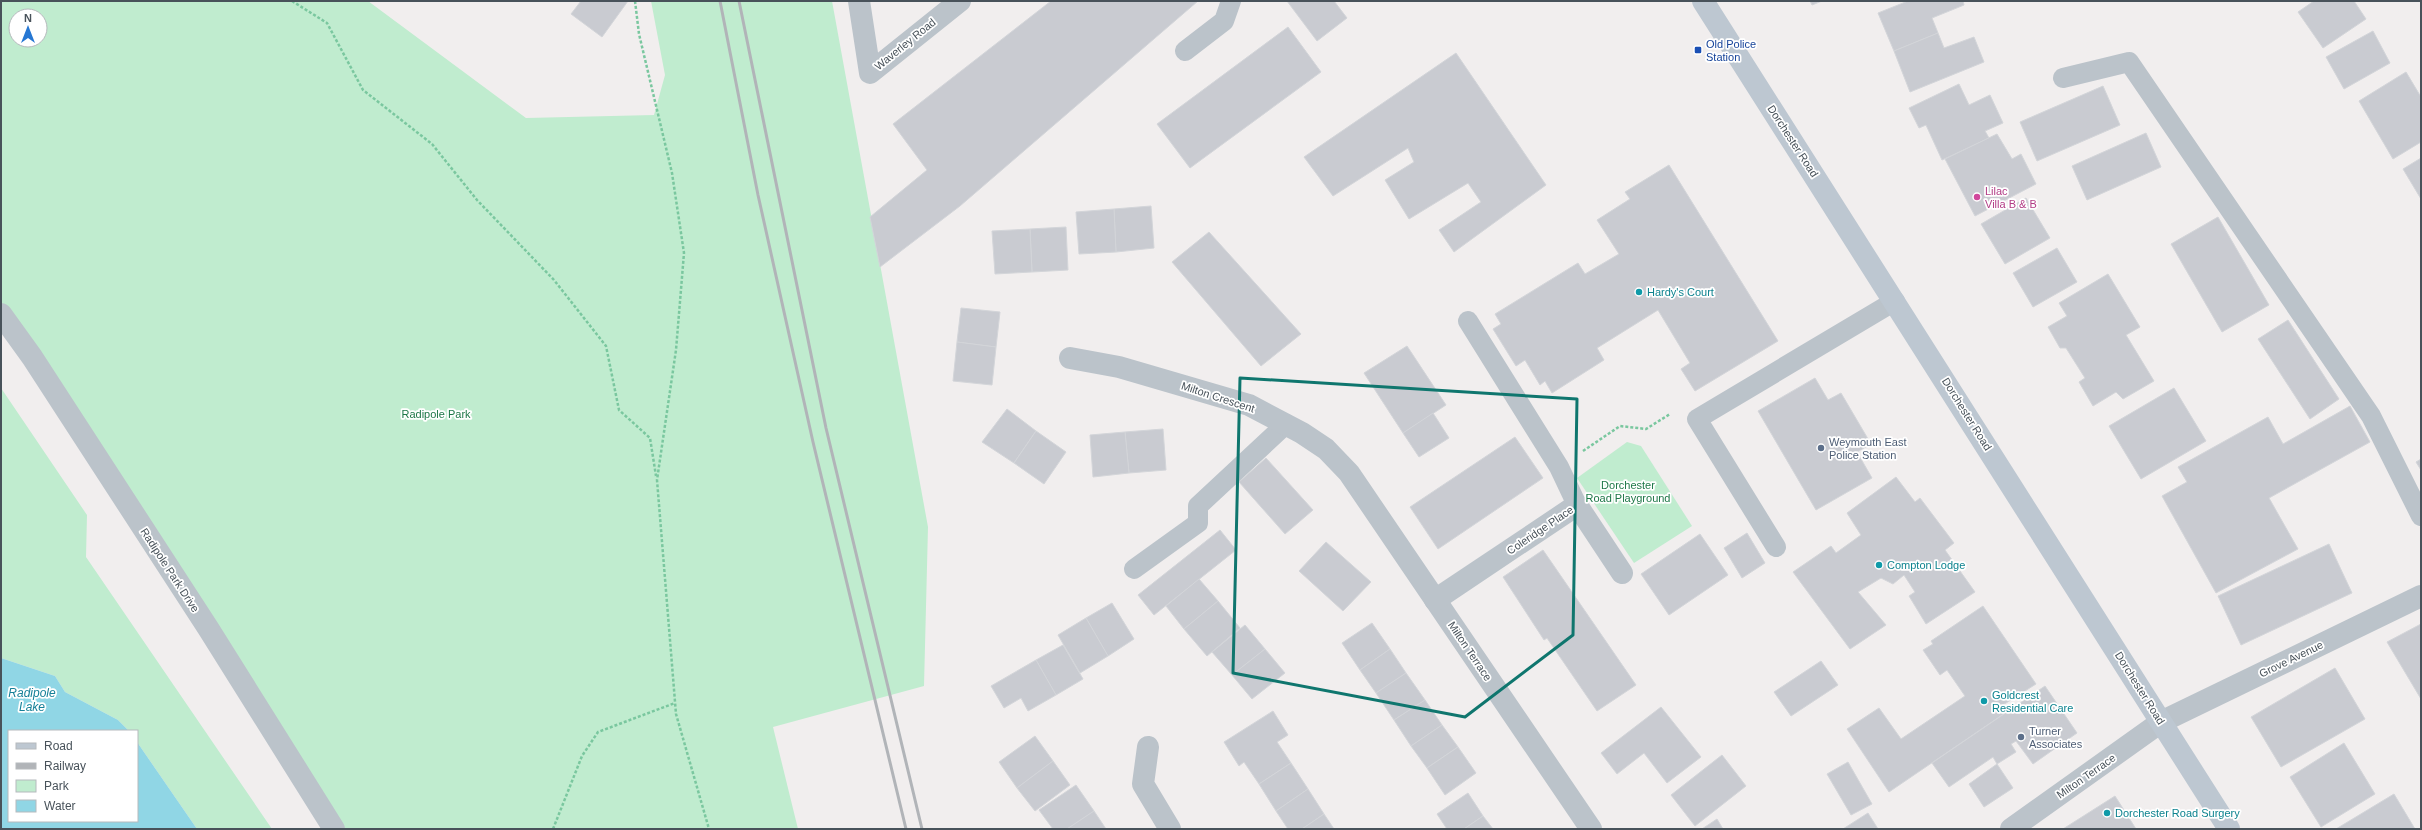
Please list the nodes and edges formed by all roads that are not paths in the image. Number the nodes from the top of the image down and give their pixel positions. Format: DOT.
graph roads {
  1 [pos="859,1"];
  2 [pos="960,1"];
  3 [pos="1231,1"];
  4 [pos="1703,1"];
  5 [pos="1185,51"];
  6 [pos="2063,78"];
  7 [pos="1895,301"];
  8 [pos="1,314"];
  9 [pos="1468,321"];
  10 [pos="1070,358"];
  11 [pos="1286,424"];
  12 [pos="1348,473"];
  13 [pos="1577,505"];
  14 [pos="2421,516"];
  15 [pos="1776,547"];
  16 [pos="1134,569"];
  17 [pos="1622,572"];
  18 [pos="2421,596"];
  19 [pos="1435,600"];
  20 [pos="2161,722"];
  21 [pos="1148,748"];
  22 [pos="334,829"];
  23 [pos="1170,829"];
  24 [pos="1591,829"];
  25 [pos="2010,829"];
  26 [pos="2228,829"];
  1 -- 2 [label="street, Waverley Road"];
  3 -- 5 [label="lane"];
  4 -- 7 [label="main road, Dorchester Road"];
  6 -- 14 [label="lane"];
  7 -- 15 [label="lane"];
  7 -- 20 [label="main road, Dorchester Road"];
  8 -- 22 [label="street, Radipole Park Drive"];
  9 -- 13 [label="lane"];
  10 -- 11 [label="street, Milton Crescent"];
  11 -- 12 [label="street, Milton Crescent"];
  11 -- 16 [label="lane"];
  12 -- 19 [label="street, Milton Terrace"];
  13 -- 17 [label="street, Coleridge Place"];
  13 -- 19 [label="street, Coleridge Place"];
  18 -- 20 [label="street, Grove Avenue"];
  19 -- 24 [label="street, Milton Terrace"];
  20 -- 25 [label="street, Milton Terrace"];
  20 -- 26 [label="main road, Dorchester Road"];
  21 -- 23 [label="street"];
}
